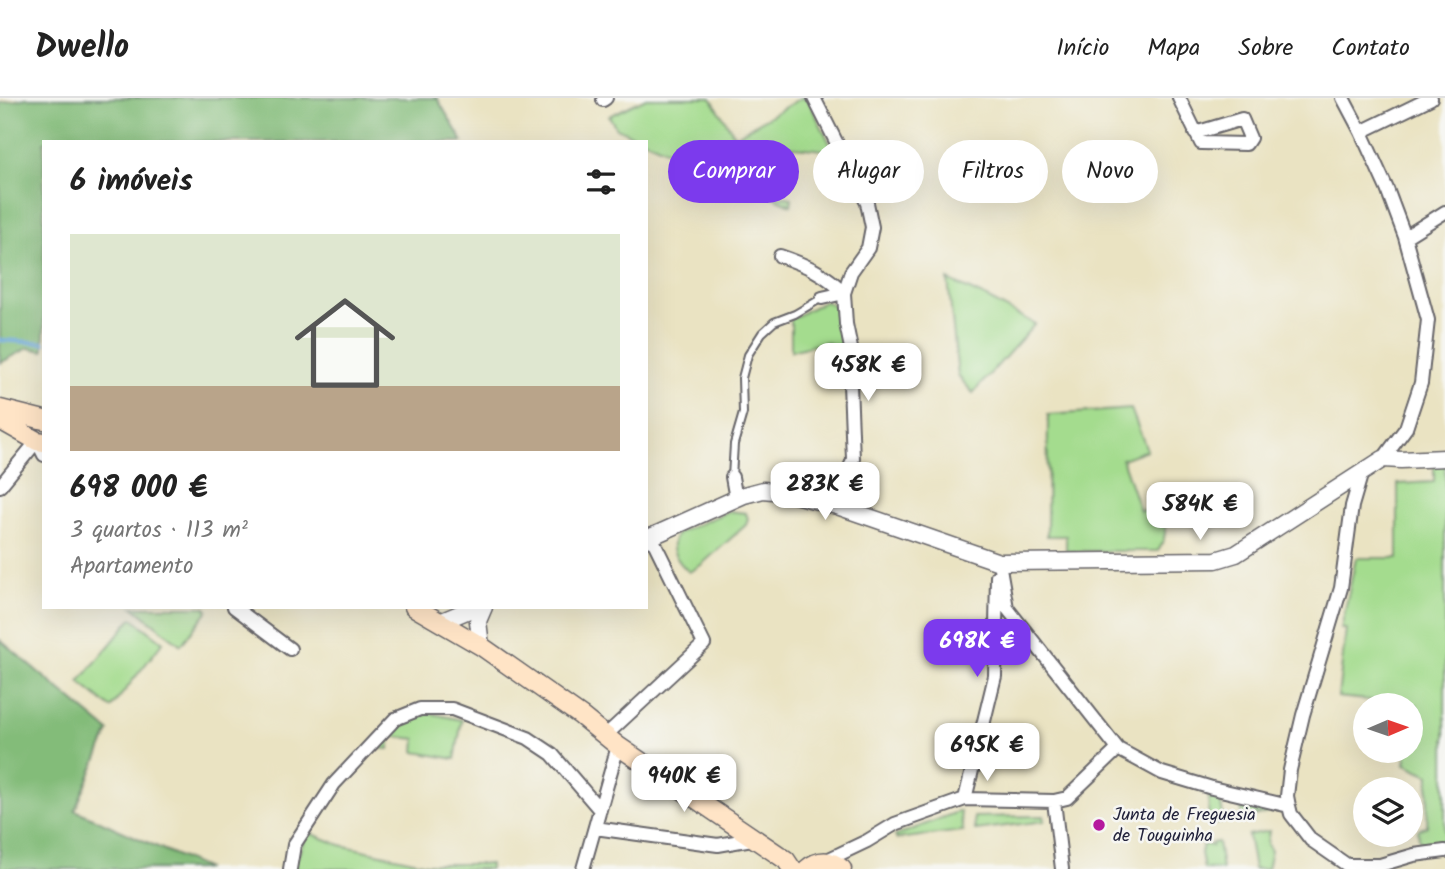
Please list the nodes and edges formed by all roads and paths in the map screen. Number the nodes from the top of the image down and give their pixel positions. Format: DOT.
graph roads {
  1 [pos="1179,98"];
  2 [pos="1343,98"];
  3 [pos="1430,98"];
  4 [pos="818,99"];
  5 [pos="1361,132"];
  6 [pos="1195,133"];
  7 [pos="1445,212"];
  8 [pos="1405,237"];
  9 [pos="780,256"];
  10 [pos="844,293"];
  11 [pos="822,298"];
  12 [pos="0,409"];
  13 [pos="0,420"];
  14 [pos="42,420"];
  15 [pos="41,446"];
  16 [pos="1445,458"];
  17 [pos="1383,459"];
  18 [pos="1362,472"];
  19 [pos="732,477"];
  20 [pos="0,486"];
  21 [pos="736,499"];
  22 [pos="837,506"];
  23 [pos="649,538"];
  24 [pos="999,562"];
  25 [pos="237,609"];
  26 [pos="417,609"];
  27 [pos="471,609"];
  28 [pos="483,609"];
  29 [pos="440,622"];
  30 [pos="481,646"];
  31 [pos="290,649"];
  32 [pos="612,741"];
  33 [pos="1118,749"];
  34 [pos="965,799"];
  35 [pos="1054,800"];
  36 [pos="1289,806"];
  37 [pos="600,810"];
  38 [pos="595,828"];
  39 [pos="752,839"];
  40 [pos="867,841"];
  41 [pos="1445,851"];
  42 [pos="817,864"];
  43 [pos="789,865"];
  44 [pos="1363,867"];
  45 [pos="290,869"];
  46 [pos="583,869"];
  47 [pos="842,869"];
  48 [pos="849,869"];
  49 [pos="1062,869"];
  1 -- 6 [label="street"];
  2 -- 5 [label="street"];
  3 -- 5 [label="street"];
  4 -- 10 [label="street"];
  5 -- 8 [label="street"];
  7 -- 8 [label="street"];
  8 -- 17 [label="street"];
  9 -- 10 [label="street"];
  10 -- 11 [label="street"];
  10 -- 22 [label="street"];
  11 -- 19 [label="lane"];
  12 -- 14 [label="main road"];
  13 -- 15 [label="main road"];
  15 -- 20 [label="street"];
  16 -- 17 [label="street"];
  17 -- 18 [label="street"];
  18 -- 24 [label="street"];
  18 -- 36 [label="street"];
  19 -- 21 [label="street"];
  21 -- 22 [label="street"];
  21 -- 23 [label="street"];
  22 -- 24 [label="street"];
  23 -- 32 [label="street"];
  24 -- 33 [label="street"];
  24 -- 34 [label="street"];
  25 -- 31 [label="street"];
  26 -- 29 [label="main road"];
  27 -- 29 [label="street"];
  28 -- 30 [label="street"];
  29 -- 30 [label="main road"];
  30 -- 32 [label="main road"];
  32 -- 37 [label="street"];
  32 -- 39 [label="main road"];
  33 -- 35 [label="street"];
  33 -- 36 [label="street"];
  34 -- 35 [label="street"];
  34 -- 40 [label="street"];
  35 -- 49 [label="street"];
  36 -- 44 [label="street"];
  37 -- 38 [label="street"];
  37 -- 45 [label="street"];
  38 -- 39 [label="street"];
  38 -- 46 [label="street"];
  39 -- 43 [label="main road"];
  40 -- 42 [label="street"];
  40 -- 48 [label="street"];
  41 -- 44 [label="street"];
  42 -- 43 [label="main road"];
  42 -- 47 [label="main road"];
}
